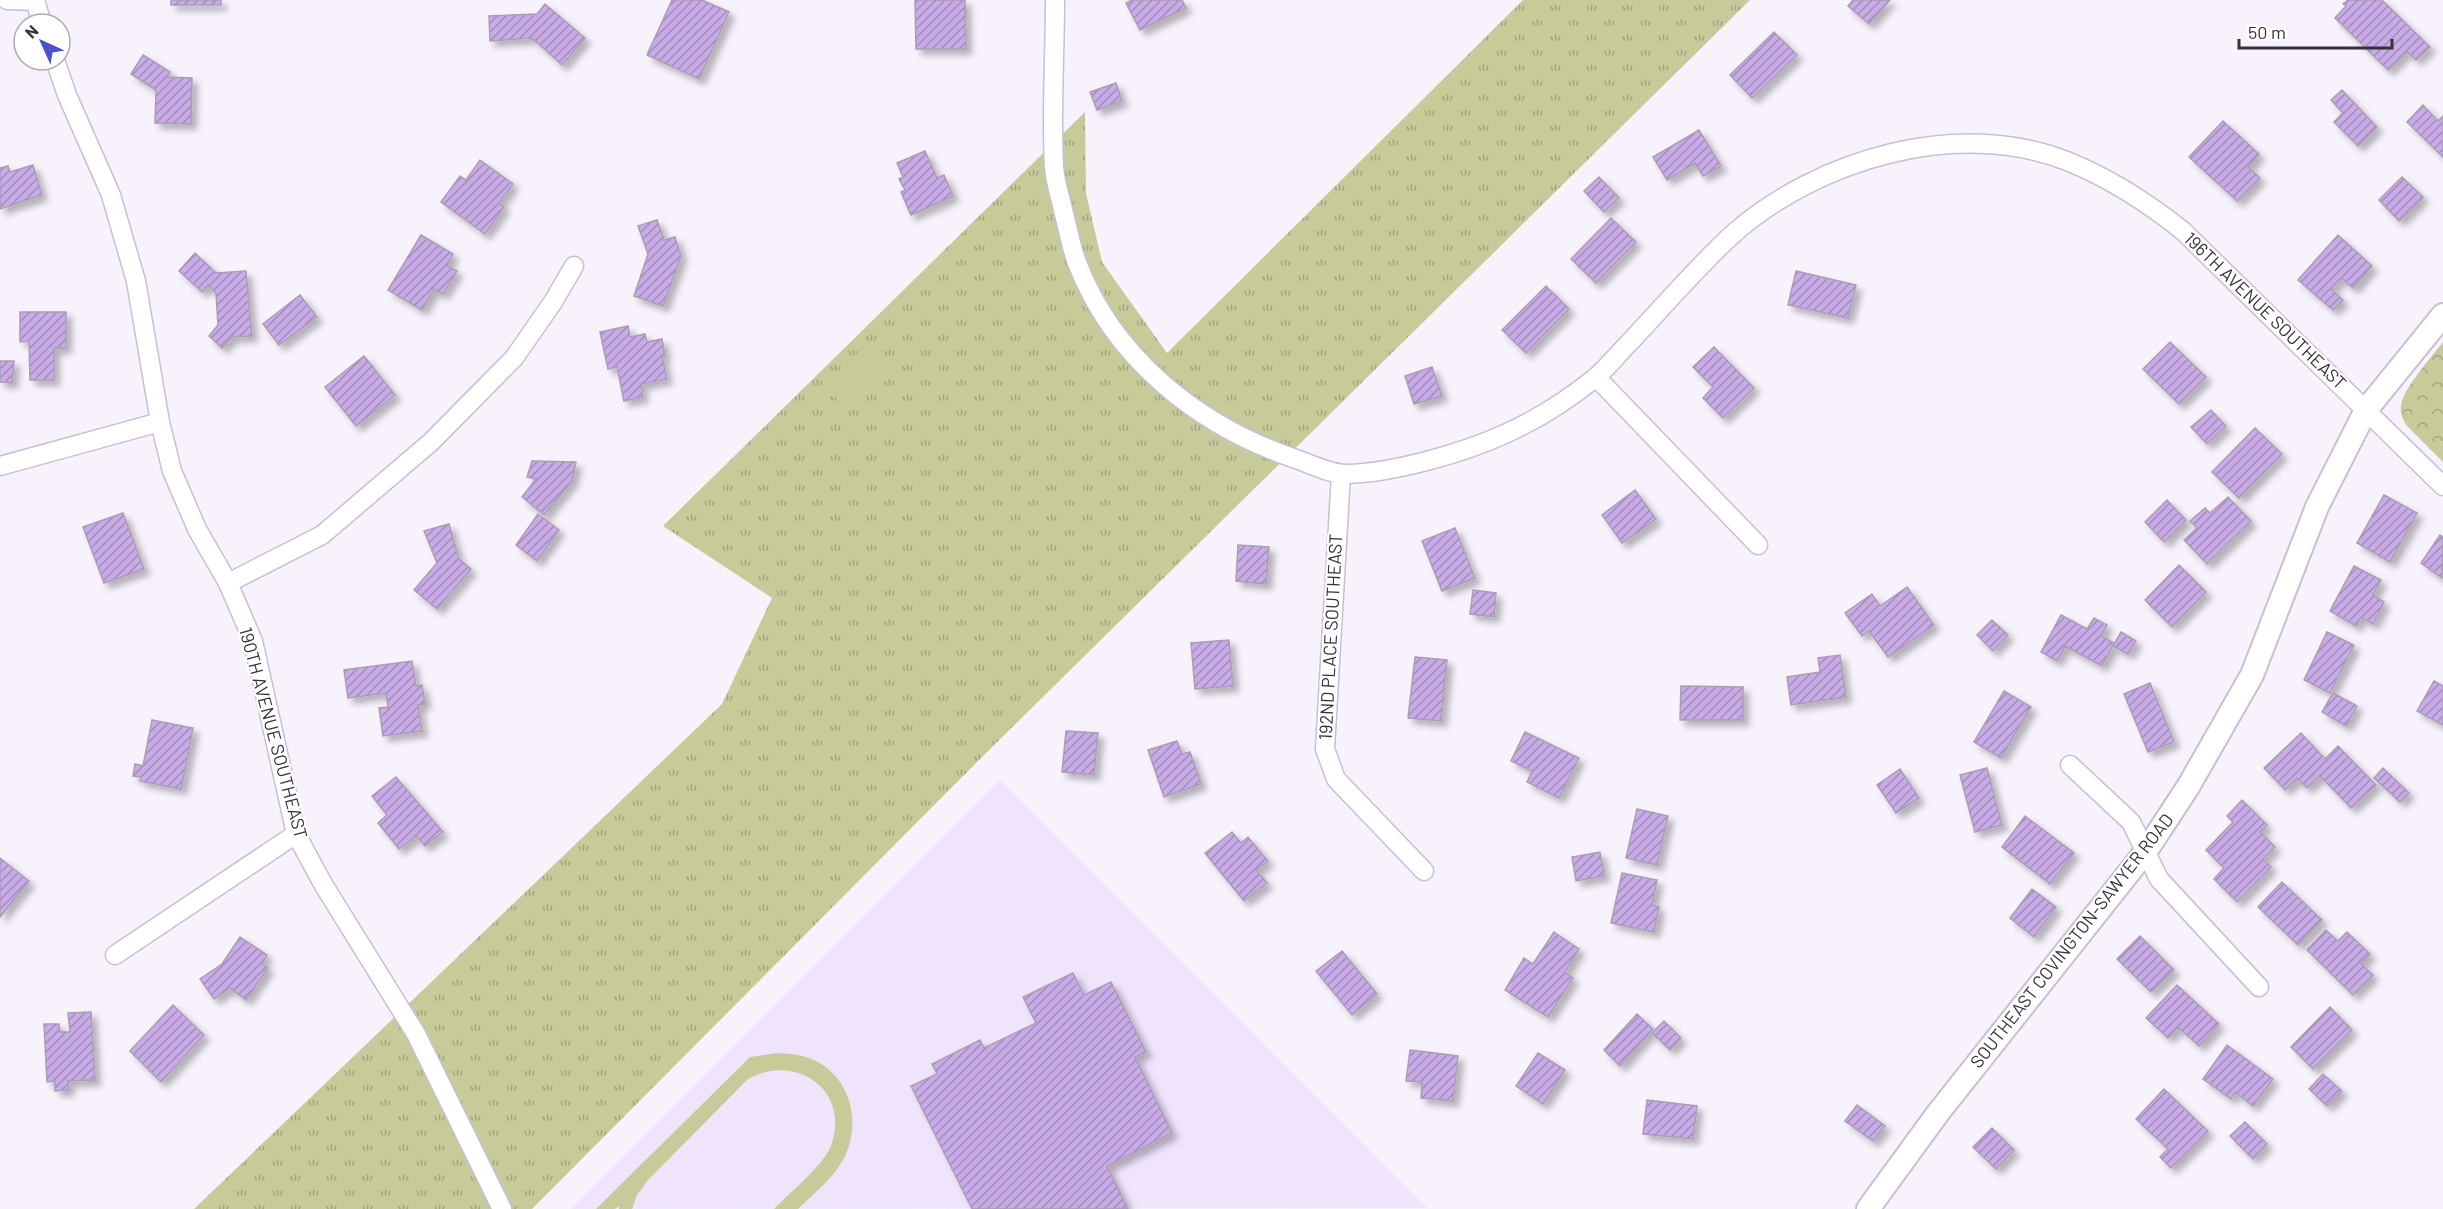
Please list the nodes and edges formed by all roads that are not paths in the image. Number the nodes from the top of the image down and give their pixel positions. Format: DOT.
graph roads {
  1 [pos="7,0"];
  2 [pos="1055,0"];
  3 [pos="35,1"];
  4 [pos="59,72"];
  5 [pos="574,266"];
  6 [pos="2443,315"];
  7 [pos="1596,377"];
  8 [pos="2366,410"];
  9 [pos="160,422"];
  10 [pos="0,466"];
  11 [pos="1341,474"];
  12 [pos="2443,486"];
  13 [pos="1758,545"];
  14 [pos="228,583"];
  15 [pos="2070,765"];
  16 [pos="296,834"];
  17 [pos="2146,850"];
  18 [pos="1424,871"];
  19 [pos="115,955"];
  20 [pos="2259,987"];
  21 [pos="502,1209"];
  22 [pos="1868,1209"];
  1 -- 3 [label="street"];
  2 -- 11 [label="street"];
  4 -- 9 [label="street, 190TH AVENUE SOUTHEAST"];
  5 -- 14 [label="street"];
  6 -- 8 [label="street, SOUTHEAST COVINGTON-SAWYER ROAD"];
  7 -- 8 [label="street, 196TH AVENUE SOUTHEAST"];
  7 -- 11 [label="street, 196TH AVENUE SOUTHEAST"];
  7 -- 13 [label="street"];
  8 -- 12 [label="street, 196TH AVENUE SOUTHEAST"];
  8 -- 17 [label="street, SOUTHEAST COVINGTON-SAWYER ROAD"];
  9 -- 10 [label="street"];
  9 -- 14 [label="street, 190TH AVENUE SOUTHEAST"];
  11 -- 18 [label="street, 192ND PLACE SOUTHEAST"];
  14 -- 16 [label="street, 190TH AVENUE SOUTHEAST"];
  15 -- 17 [label="street"];
  16 -- 19 [label="street"];
  16 -- 21 [label="street, 190TH AVENUE SOUTHEAST"];
  17 -- 20 [label="street"];
  17 -- 22 [label="street, SOUTHEAST COVINGTON-SAWYER ROAD"];
}
